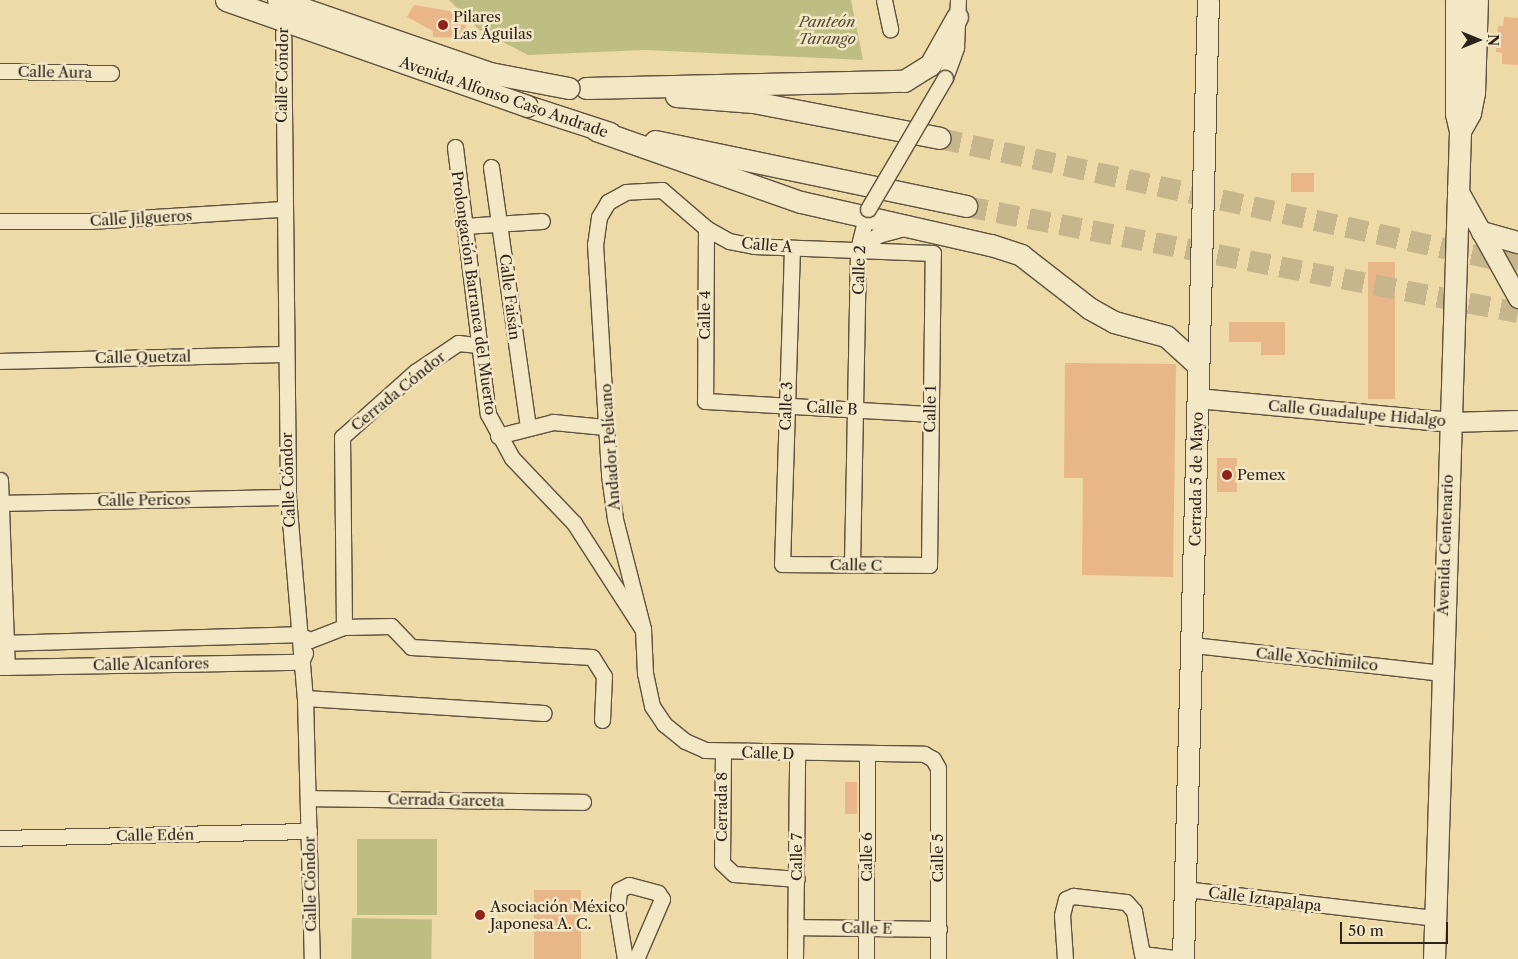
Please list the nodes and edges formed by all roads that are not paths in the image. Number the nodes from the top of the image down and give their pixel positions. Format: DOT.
graph roads {
  1 [pos="226,0"];
  2 [pos="278,0"];
  3 [pos="284,0"];
  4 [pos="884,0"];
  5 [pos="1208,0"];
  6 [pos="1456,0"];
  7 [pos="1478,0"];
  8 [pos="958,9"];
  9 [pos="890,29"];
  10 [pos="0,71"];
  11 [pos="111,73"];
  12 [pos="577,88"];
  13 [pos="596,130"];
  14 [pos="1460,131"];
  15 [pos="940,138"];
  16 [pos="455,147"];
  17 [pos="491,167"];
  18 [pos="1457,188"];
  19 [pos="966,206"];
  20 [pos="283,209"];
  21 [pos="866,213"];
  22 [pos="599,217"];
  23 [pos="0,221"];
  24 [pos="500,221"];
  25 [pos="542,221"];
  26 [pos="464,226"];
  27 [pos="706,228"];
  28 [pos="906,228"];
  29 [pos="1482,232"];
  30 [pos="1518,242"];
  31 [pos="792,248"];
  32 [pos="858,249"];
  33 [pos="933,253"];
  34 [pos="1518,298"];
  35 [pos="478,345"];
  36 [pos="286,354"];
  37 [pos="0,361"];
  38 [pos="1198,365"];
  39 [pos="1197,398"];
  40 [pos="705,401"];
  41 [pos="786,406"];
  42 [pos="856,410"];
  43 [pos="930,414"];
  44 [pos="1518,420"];
  45 [pos="1449,422"];
  46 [pos="528,427"];
  47 [pos="605,427"];
  48 [pos="498,436"];
  49 [pos="0,480"];
  50 [pos="288,497"];
  51 [pos="1,503"];
  52 [pos="782,564"];
  53 [pos="852,565"];
  54 [pos="929,565"];
  55 [pos="344,627"];
  56 [pos="643,629"];
  57 [pos="304,637"];
  58 [pos="3,643"];
  59 [pos="1193,645"];
  60 [pos="301,662"];
  61 [pos="3,667"];
  62 [pos="646,673"];
  63 [pos="1441,673"];
  64 [pos="305,698"];
  65 [pos="544,713"];
  66 [pos="602,720"];
  67 [pos="723,751"];
  68 [pos="797,754"];
  69 [pos="868,754"];
  70 [pos="933,759"];
  71 [pos="308,798"];
  72 [pos="583,802"];
  73 [pos="309,831"];
  74 [pos="0,838"];
  75 [pos="797,879"];
  76 [pos="1185,889"];
  77 [pos="1435,918"];
  78 [pos="796,927"];
  79 [pos="866,928"];
  80 [pos="939,929"];
  81 [pos="1156,958"];
  82 [pos="312,959"];
  83 [pos="625,959"];
  84 [pos="636,959"];
  85 [pos="795,959"];
  86 [pos="866,959"];
  87 [pos="938,959"];
  88 [pos="1065,959"];
  89 [pos="1184,959"];
  90 [pos="1434,959"];
  1 -- 13 [label="main road, Avenida Alfonso Caso Andrade, bridge"];
  2 -- 12 [label="main road, Avenida Alfonso Caso Andrade, bridge"];
  3 -- 20 [label="street, Calle Cóndor"];
  4 -- 9 [label="street"];
  5 -- 38 [label="main road, Cerrada 5 de Mayo"];
  6 -- 14 [label="main road, Avenida Centenario"];
  7 -- 14 [label="main road, Avenida Centenario"];
  8 -- 12 [label="main road"];
  8 -- 21 [label="street, Calle 2, bridge"];
  10 -- 11 [label="street, Calle Aura"];
  12 -- 15 [label="main road, Avenida Alfonso Caso Andrade"];
  13 -- 19 [label="main road, Avenida Alfonso Caso Andrade"];
  13 -- 21 [label="main road"];
  14 -- 18 [label="main road, Avenida Centenario"];
  16 -- 26 [label="street, Prolongación Barranca del Muerto"];
  17 -- 24 [label="street, Calle Faisán"];
  18 -- 29 [label="street"];
  18 -- 45 [label="main road, Avenida Centenario"];
  20 -- 23 [label="street, Calle Jilgueros"];
  20 -- 36 [label="street, Calle Cóndor"];
  21 -- 28 [label="main road"];
  21 -- 32 [label="street, Calle 2"];
  22 -- 27 [label="street, Calle A"];
  22 -- 47 [label="street, Andador Pelícano"];
  24 -- 25 [label="street"];
  24 -- 26 [label="street"];
  24 -- 46 [label="street, Calle Faisán"];
  26 -- 35 [label="street, Prolongación Barranca del Muerto"];
  27 -- 31 [label="street, Calle A"];
  27 -- 40 [label="street, Calle 4"];
  28 -- 32 [label="street"];
  28 -- 38 [label="main road"];
  29 -- 30 [label="main road"];
  29 -- 34 [label="street"];
  31 -- 32 [label="street, Calle A"];
  31 -- 41 [label="street, Calle 3"];
  32 -- 33 [label="street, Calle A"];
  32 -- 42 [label="street, Calle 2"];
  33 -- 43 [label="street, Calle 1"];
  35 -- 48 [label="street, Prolongación Barranca del Muerto"];
  35 -- 55 [label="street, Cerrada Cóndor"];
  36 -- 37 [label="street, Calle Quetzal"];
  36 -- 50 [label="street, Calle Cóndor"];
  38 -- 39 [label="main road, Cerrada 5 de Mayo"];
  39 -- 45 [label="street, Calle Guadalupe Hidalgo"];
  39 -- 59 [label="main road, Cerrada 5 de Mayo"];
  40 -- 41 [label="street, Calle B"];
  41 -- 42 [label="street, Calle B"];
  41 -- 52 [label="street, Calle 3"];
  42 -- 43 [label="street, Calle B"];
  42 -- 53 [label="street, Calle 2"];
  43 -- 54 [label="street, Calle 1"];
  44 -- 45 [label="street, Calle Guadalupe Hidalgo"];
  45 -- 63 [label="main road, Avenida Centenario"];
  46 -- 47 [label="street"];
  46 -- 48 [label="street"];
  47 -- 56 [label="street, Andador Pelícano"];
  48 -- 56 [label="street, Prolongación Barranca del Muerto"];
  49 -- 51 [label="street"];
  50 -- 51 [label="street, Calle Pericos"];
  50 -- 57 [label="street, Calle Cóndor"];
  51 -- 58 [label="street"];
  52 -- 53 [label="street, Calle C"];
  53 -- 54 [label="street, Calle C"];
  55 -- 57 [label="street"];
  55 -- 66 [label="street"];
  56 -- 62 [label="street, Andador Pelícano"];
  57 -- 58 [label="street, Calle Alcanfores"];
  57 -- 60 [label="street, Calle Cóndor"];
  58 -- 61 [label="street"];
  59 -- 63 [label="street, Calle Xochimilco"];
  59 -- 76 [label="main road, Cerrada 5 de Mayo"];
  60 -- 61 [label="street, Calle Alcanfores"];
  60 -- 64 [label="street, Calle Cóndor"];
  62 -- 67 [label="street, Calle D"];
  63 -- 77 [label="main road, Avenida Centenario"];
  64 -- 65 [label="street"];
  64 -- 71 [label="street, Calle Cóndor"];
  67 -- 68 [label="street, Calle D"];
  67 -- 75 [label="street, Cerrada 8"];
  68 -- 69 [label="street, Calle D"];
  68 -- 75 [label="street, Calle 7"];
  69 -- 70 [label="street, Calle D"];
  69 -- 79 [label="street, Calle 6"];
  70 -- 80 [label="street, Calle 5"];
  71 -- 72 [label="street, Cerrada Garceta"];
  71 -- 73 [label="street, Calle Cóndor"];
  73 -- 74 [label="street, Calle Edén"];
  73 -- 82 [label="street, Calle Cóndor"];
  75 -- 78 [label="street, Calle 7"];
  76 -- 77 [label="street, Calle Iztapalapa"];
  76 -- 89 [label="main road, Cerrada 5 de Mayo"];
  77 -- 90 [label="main road, Avenida Centenario"];
  78 -- 79 [label="street, Calle E"];
  78 -- 85 [label="street, Calle 7"];
  79 -- 80 [label="street, Calle E"];
  79 -- 86 [label="street, Calle 6"];
  80 -- 87 [label="street, Calle 5"];
  81 -- 88 [label="street"];
  81 -- 89 [label="street, Cerrada 5 de Mayo"];
  83 -- 84 [label="street"];
}
